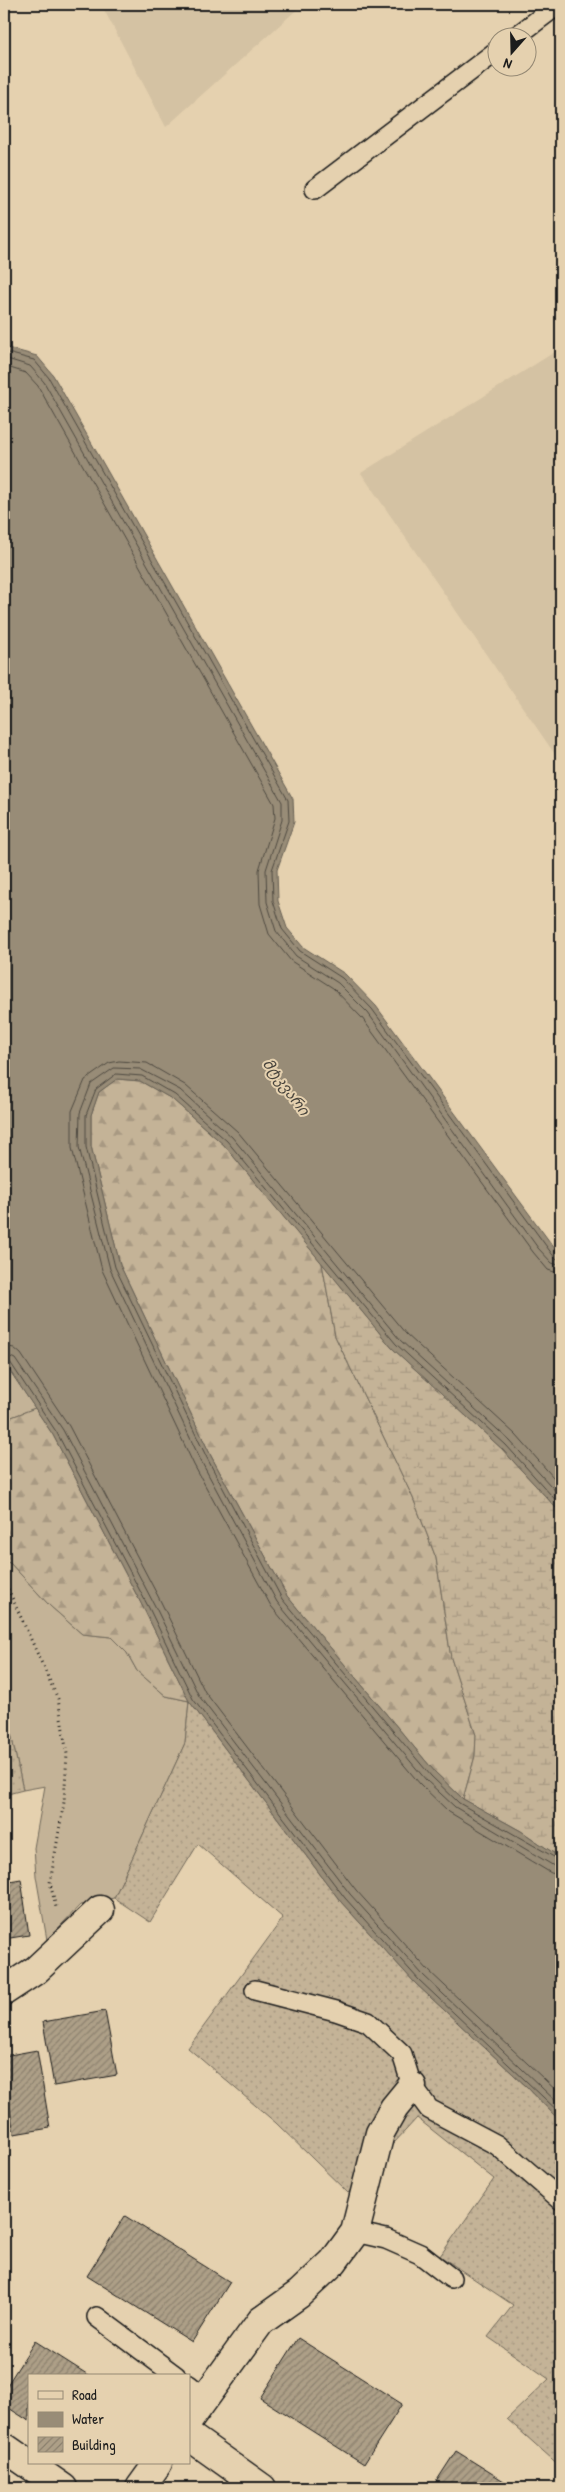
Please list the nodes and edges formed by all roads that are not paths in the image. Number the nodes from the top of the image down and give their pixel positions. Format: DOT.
graph roads {
  1 [pos="559,4"];
  2 [pos="527,28"];
  3 [pos="488,58"];
  4 [pos="315,189"];
  5 [pos="100,1910"];
  6 [pos="254,1990"];
  7 [pos="4,1991"];
  8 [pos="412,2086"];
  9 [pos="561,2200"];
  10 [pos="354,2232"];
  11 [pos="451,2278"];
  12 [pos="97,2317"];
  13 [pos="173,2374"];
  14 [pos="197,2391"];
  15 [pos="190,2416"];
  16 [pos="190,2437"];
  17 [pos="4,2447"];
  18 [pos="28,2464"];
  19 [pos="28,2464"];
  20 [pos="157,2464"];
  21 [pos="63,2488"];
  22 [pos="140,2488"];
  23 [pos="262,2488"];
  1 -- 2 [label="lane"];
  3 -- 4 [label="lane"];
  5 -- 7 [label="street"];
  6 -- 8 [label="lane"];
  8 -- 9 [label="lane"];
  8 -- 10 [label="street"];
  10 -- 11 [label="lane"];
  10 -- 14 [label="street"];
  12 -- 13 [label="lane"];
  14 -- 15 [label="street"];
  16 -- 23 [label="street"];
  17 -- 19 [label="street"];
  18 -- 21 [label="street"];
  20 -- 22 [label="street"];
}
